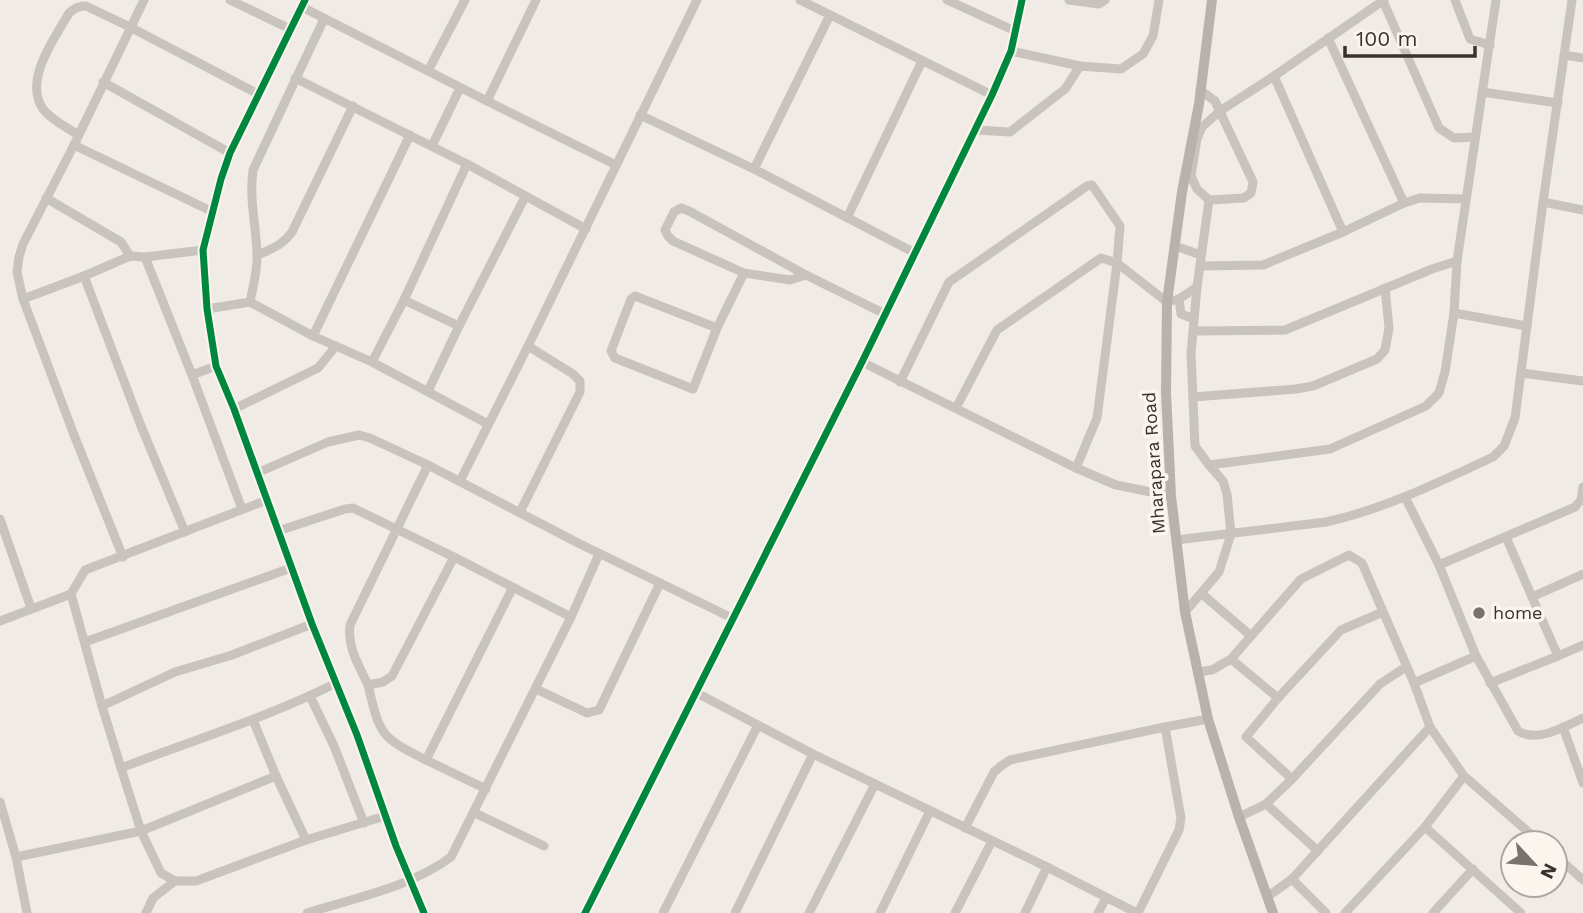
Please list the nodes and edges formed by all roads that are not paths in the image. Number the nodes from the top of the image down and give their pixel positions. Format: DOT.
graph roads {
  1 [pos="144,0"];
  2 [pos="230,0"];
  3 [pos="465,0"];
  4 [pos="536,0"];
  5 [pos="697,0"];
  6 [pos="800,0"];
  7 [pos="947,0"];
  8 [pos="1022,0"];
  9 [pos="1069,0"];
  10 [pos="1105,0"];
  11 [pos="1159,0"];
  12 [pos="1212,0"];
  13 [pos="1383,0"];
  14 [pos="1455,0"];
  15 [pos="1496,0"];
  16 [pos="1572,0"];
  17 [pos="303,4"];
  18 [pos="830,15"];
  19 [pos="324,19"];
  20 [pos="130,27"];
  21 [pos="290,29"];
  22 [pos="1015,31"];
  23 [pos="1328,38"];
  24 [pos="1490,45"];
  25 [pos="1011,51"];
  26 [pos="1564,55"];
  27 [pos="1583,58"];
  28 [pos="922,61"];
  29 [pos="1080,66"];
  30 [pos="428,72"];
  31 [pos="1274,76"];
  32 [pos="295,78"];
  33 [pos="103,82"];
  34 [pos="460,88"];
  35 [pos="1200,90"];
  36 [pos="1482,92"];
  37 [pos="258,94"];
  38 [pos="992,95"];
  39 [pos="487,101"];
  40 [pos="1558,103"];
  41 [pos="353,106"];
  42 [pos="1220,111"];
  43 [pos="640,115"];
  44 [pos="976,130"];
  45 [pos="78,135"];
  46 [pos="410,135"];
  47 [pos="1475,137"];
  48 [pos="74,145"];
  49 [pos="432,146"];
  50 [pos="230,153"];
  51 [pos="467,164"];
  52 [pos="616,165"];
  53 [pos="754,169"];
  54 [pos="525,197"];
  55 [pos="46,198"];
  56 [pos="1466,199"];
  57 [pos="1209,200"];
  58 [pos="1543,202"];
  59 [pos="1404,203"];
  60 [pos="1583,210"];
  61 [pos="213,212"];
  62 [pos="847,218"];
  63 [pos="586,229"];
  64 [pos="1343,232"];
  65 [pos="1175,246"];
  66 [pos="203,250"];
  67 [pos="915,253"];
  68 [pos="257,255"];
  69 [pos="1201,255"];
  70 [pos="130,256"];
  71 [pos="145,257"];
  72 [pos="1458,261"];
  73 [pos="1117,263"];
  74 [pos="1200,266"];
  75 [pos="744,273"];
  76 [pos="806,275"];
  77 [pos="84,276"];
  78 [pos="1197,286"];
  79 [pos="1385,288"];
  80 [pos="23,299"];
  81 [pos="404,300"];
  82 [pos="1173,300"];
  83 [pos="250,302"];
  84 [pos="207,309"];
  85 [pos="1454,313"];
  86 [pos="885,314"];
  87 [pos="1194,319"];
  88 [pos="459,326"];
  89 [pos="1527,326"];
  90 [pos="717,328"];
  91 [pos="1193,331"];
  92 [pos="313,335"];
  93 [pos="335,346"];
  94 [pos="528,346"];
  95 [pos="372,362"];
  96 [pos="862,362"];
  97 [pos="216,366"];
  98 [pos="1521,373"];
  99 [pos="192,374"];
  100 [pos="1583,381"];
  101 [pos="900,382"];
  102 [pos="428,391"];
  103 [pos="1193,397"];
  104 [pos="956,408"];
  105 [pos="234,409"];
  106 [pos="488,424"];
  107 [pos="428,465"];
  108 [pos="1209,465"];
  109 [pos="1076,468"];
  110 [pos="257,473"];
  111 [pos="460,481"];
  112 [pos="1583,487"];
  113 [pos="1171,496"];
  114 [pos="1405,497"];
  115 [pos="267,499"];
  116 [pos="242,509"];
  117 [pos="520,512"];
  118 [pos="0,519"];
  119 [pos="396,529"];
  120 [pos="278,531"];
  121 [pos="185,532"];
  122 [pos="1231,534"];
  123 [pos="1506,537"];
  124 [pos="1176,540"];
  125 [pos="599,554"];
  126 [pos="123,556"];
  127 [pos="454,557"];
  128 [pos="1439,565"];
  129 [pos="291,568"];
  130 [pos="1583,574"];
  131 [pos="660,583"];
  132 [pos="513,587"];
  133 [pos="71,594"];
  134 [pos="1202,594"];
  135 [pos="1532,597"];
  136 [pos="31,608"];
  137 [pos="1185,612"];
  138 [pos="1383,612"];
  139 [pos="571,617"];
  140 [pos="732,618"];
  141 [pos="0,621"];
  142 [pos="312,624"];
  143 [pos="1250,635"];
  144 [pos="85,642"];
  145 [pos="1583,645"];
  146 [pos="1476,656"];
  147 [pos="1558,656"];
  148 [pos="1231,659"];
  149 [pos="1406,667"];
  150 [pos="1198,672"];
  151 [pos="336,683"];
  152 [pos="1414,683"];
  153 [pos="1490,683"];
  154 [pos="368,685"];
  155 [pos="536,689"];
  156 [pos="695,692"];
  157 [pos="310,696"];
  158 [pos="1278,698"];
  159 [pos="102,706"];
  160 [pos="1583,718"];
  161 [pos="1208,719"];
  162 [pos="253,720"];
  163 [pos="758,725"];
  164 [pos="1165,727"];
  165 [pos="1430,727"];
  166 [pos="1563,727"];
  167 [pos="813,754"];
  168 [pos="426,760"];
  169 [pos="121,768"];
  170 [pos="276,776"];
  171 [pos="1464,776"];
  172 [pos="1292,779"];
  173 [pos="874,783"];
  174 [pos="1583,783"];
  175 [pos="486,789"];
  176 [pos="0,802"];
  177 [pos="1266,804"];
  178 [pos="930,811"];
  179 [pos="475,813"];
  180 [pos="385,816"];
  181 [pos="1239,817"];
  182 [pos="364,823"];
  183 [pos="1425,827"];
  184 [pos="965,828"];
  185 [pos="1525,829"];
  186 [pos="141,831"];
  187 [pos="306,840"];
  188 [pos="992,841"];
  189 [pos="544,846"];
  190 [pos="1318,851"];
  191 [pos="16,857"];
  192 [pos="1047,867"];
  193 [pos="1569,868"];
  194 [pos="1473,869"];
  195 [pos="1292,879"];
  196 [pos="411,880"];
  197 [pos="1583,880"];
  198 [pos="174,881"];
  199 [pos="1267,897"];
  200 [pos="1106,898"];
  201 [pos="27,913"];
  202 [pos="146,913"];
  203 [pos="307,913"];
  204 [pos="424,913"];
  205 [pos="585,913"];
  206 [pos="663,913"];
  207 [pos="735,913"];
  208 [pos="809,913"];
  209 [pos="880,913"];
  210 [pos="955,913"];
  211 [pos="1025,913"];
  212 [pos="1098,913"];
  213 [pos="1137,913"];
  214 [pos="1273,913"];
  215 [pos="1326,913"];
  216 [pos="1345,913"];
  217 [pos="1433,913"];
  218 [pos="1519,913"];
  1 -- 20 [label="street"];
  2 -- 21 [label="street"];
  3 -- 30 [label="street"];
  4 -- 39 [label="street"];
  5 -- 43 [label="street"];
  6 -- 18 [label="street"];
  7 -- 22 [label="street"];
  8 -- 22 [label="street"];
  9 -- 10 [label="street"];
  11 -- 29 [label="street"];
  12 -- 35 [label="main road, Mharapara Road"];
  13 -- 23 [label="street"];
  13 -- 47 [label="street"];
  14 -- 24 [label="street"];
  15 -- 24 [label="street"];
  16 -- 26 [label="street"];
  17 -- 19 [label="street"];
  17 -- 21 [label="street"];
  18 -- 28 [label="street"];
  18 -- 53 [label="street"];
  19 -- 30 [label="street"];
  19 -- 32 [label="street"];
  20 -- 33 [label="street"];
  20 -- 37 [label="street"];
  20 -- 45 [label="street"];
  21 -- 37 [label="street"];
  22 -- 25 [label="street"];
  23 -- 31 [label="street"];
  23 -- 59 [label="street"];
  24 -- 36 [label="street"];
  25 -- 29 [label="street"];
  25 -- 38 [label="street"];
  26 -- 27 [label="street"];
  26 -- 40 [label="street"];
  28 -- 38 [label="street"];
  28 -- 62 [label="street"];
  29 -- 44 [label="street"];
  30 -- 34 [label="street"];
  31 -- 42 [label="street"];
  31 -- 64 [label="street"];
  32 -- 41 [label="street"];
  32 -- 68 [label="street"];
  33 -- 45 [label="street"];
  33 -- 50 [label="street"];
  34 -- 39 [label="street"];
  34 -- 49 [label="street"];
  35 -- 42 [label="street"];
  35 -- 65 [label="main road, Mharapara Road"];
  36 -- 40 [label="street"];
  36 -- 47 [label="street"];
  37 -- 50 [label="street"];
  38 -- 44 [label="street"];
  39 -- 52 [label="street"];
  40 -- 58 [label="street"];
  41 -- 46 [label="street"];
  41 -- 68 [label="street"];
  42 -- 57 [label="street"];
  42 -- 57 [label="street"];
  43 -- 52 [label="street"];
  43 -- 53 [label="street"];
  44 -- 67 [label="street"];
  45 -- 48 [label="street"];
  46 -- 49 [label="street"];
  46 -- 92 [label="street"];
  47 -- 56 [label="street"];
  48 -- 55 [label="street"];
  48 -- 61 [label="street"];
  49 -- 51 [label="street"];
  50 -- 61 [label="street"];
  51 -- 54 [label="street"];
  51 -- 81 [label="street"];
  52 -- 63 [label="street"];
  53 -- 62 [label="street"];
  54 -- 63 [label="street"];
  54 -- 88 [label="street"];
  55 -- 70 [label="street"];
  55 -- 80 [label="street"];
  56 -- 59 [label="street"];
  56 -- 72 [label="street"];
  57 -- 69 [label="street"];
  58 -- 60 [label="street"];
  58 -- 89 [label="street"];
  59 -- 64 [label="street"];
  61 -- 66 [label="street"];
  62 -- 67 [label="street"];
  63 -- 94 [label="street"];
  64 -- 74 [label="street"];
  65 -- 69 [label="street"];
  65 -- 82 [label="main road, Mharapara Road"];
  66 -- 71 [label="street"];
  66 -- 84 [label="street"];
  67 -- 86 [label="street"];
  68 -- 83 [label="street"];
  69 -- 74 [label="street"];
  70 -- 71 [label="street"];
  70 -- 77 [label="street"];
  71 -- 99 [label="street"];
  72 -- 79 [label="street"];
  72 -- 85 [label="street"];
  73 -- 82 [label="street"];
  73 -- 101 [label="street"];
  73 -- 104 [label="street"];
  73 -- 109 [label="street"];
  74 -- 78 [label="street"];
  75 -- 76 [label="street"];
  75 -- 76 [label="street"];
  75 -- 90 [label="street"];
  76 -- 86 [label="street"];
  77 -- 80 [label="street"];
  77 -- 121 [label="street"];
  78 -- 82 [label="street"];
  78 -- 87 [label="street"];
  79 -- 91 [label="street"];
  79 -- 103 [label="street"];
  80 -- 126 [label="street"];
  81 -- 88 [label="street"];
  81 -- 95 [label="street"];
  82 -- 87 [label="street"];
  82 -- 113 [label="main road, Mharapara Road"];
  83 -- 84 [label="street"];
  83 -- 92 [label="street"];
  84 -- 97 [label="street"];
  85 -- 89 [label="street"];
  85 -- 108 [label="street"];
  86 -- 96 [label="street"];
  87 -- 91 [label="street"];
  88 -- 102 [label="street"];
  89 -- 98 [label="street"];
  90 -- 90 [label="street"];
  91 -- 103 [label="street"];
  92 -- 93 [label="street"];
  93 -- 95 [label="street"];
  93 -- 105 [label="street"];
  94 -- 106 [label="street"];
  94 -- 117 [label="street"];
  95 -- 102 [label="street"];
  96 -- 101 [label="street"];
  96 -- 140 [label="street"];
  97 -- 99 [label="street"];
  97 -- 105 [label="street"];
  98 -- 100 [label="street"];
  98 -- 114 [label="street"];
  99 -- 116 [label="street"];
  101 -- 104 [label="street"];
  102 -- 106 [label="street"];
  103 -- 108 [label="street"];
  104 -- 109 [label="street"];
  105 -- 110 [label="street"];
  106 -- 111 [label="street"];
  107 -- 110 [label="street"];
  107 -- 111 [label="street"];
  107 -- 119 [label="street"];
  108 -- 122 [label="street"];
  109 -- 113 [label="street"];
  110 -- 115 [label="street"];
  111 -- 117 [label="street"];
  112 -- 123 [label="street"];
  113 -- 124 [label="main road, Mharapara Road"];
  114 -- 122 [label="street"];
  114 -- 128 [label="street"];
  115 -- 116 [label="street"];
  115 -- 120 [label="street"];
  116 -- 121 [label="street"];
  117 -- 125 [label="street"];
  118 -- 136 [label="street"];
  119 -- 120 [label="street"];
  119 -- 127 [label="street"];
  119 -- 154 [label="street"];
  120 -- 129 [label="street"];
  121 -- 126 [label="street"];
  122 -- 124 [label="street"];
  122 -- 134 [label="street"];
  123 -- 128 [label="street"];
  123 -- 135 [label="street"];
  124 -- 137 [label="main road, Mharapara Road"];
  125 -- 131 [label="street"];
  125 -- 139 [label="street"];
  126 -- 133 [label="street"];
  127 -- 132 [label="street"];
  127 -- 154 [label="street"];
  128 -- 146 [label="street"];
  129 -- 142 [label="street"];
  129 -- 144 [label="street"];
  130 -- 135 [label="street"];
  131 -- 140 [label="street"];
  131 -- 155 [label="street"];
  132 -- 139 [label="street"];
  132 -- 168 [label="street"];
  133 -- 136 [label="street"];
  133 -- 144 [label="street"];
  134 -- 137 [label="street"];
  134 -- 143 [label="street"];
  135 -- 147 [label="street"];
  136 -- 141 [label="street"];
  137 -- 150 [label="main road, Mharapara Road"];
  138 -- 143 [label="street"];
  138 -- 149 [label="street"];
  138 -- 158 [label="street"];
  139 -- 155 [label="street"];
  140 -- 156 [label="street"];
  142 -- 151 [label="street"];
  142 -- 159 [label="street"];
  143 -- 148 [label="street"];
  144 -- 159 [label="street"];
  145 -- 147 [label="street"];
  146 -- 152 [label="street"];
  146 -- 153 [label="street"];
  147 -- 153 [label="street"];
  148 -- 150 [label="street"];
  148 -- 158 [label="street"];
  149 -- 152 [label="street"];
  149 -- 172 [label="street"];
  150 -- 161 [label="main road, Mharapara Road"];
  151 -- 157 [label="street"];
  151 -- 180 [label="street"];
  152 -- 165 [label="street"];
  153 -- 166 [label="street"];
  154 -- 168 [label="street"];
  155 -- 175 [label="street"];
  156 -- 163 [label="street"];
  156 -- 205 [label="street"];
  157 -- 162 [label="street"];
  157 -- 182 [label="street"];
  158 -- 172 [label="street"];
  159 -- 169 [label="street"];
  160 -- 166 [label="street"];
  161 -- 164 [label="street"];
  161 -- 181 [label="main road, Mharapara Road"];
  162 -- 169 [label="street"];
  162 -- 170 [label="street"];
  163 -- 167 [label="street"];
  163 -- 206 [label="street"];
  164 -- 184 [label="street"];
  164 -- 213 [label="street"];
  165 -- 171 [label="street"];
  165 -- 190 [label="street"];
  166 -- 174 [label="street"];
  167 -- 173 [label="street"];
  167 -- 207 [label="street"];
  168 -- 175 [label="street"];
  169 -- 186 [label="street"];
  170 -- 186 [label="street"];
  170 -- 187 [label="street"];
  171 -- 183 [label="street"];
  171 -- 185 [label="street"];
  172 -- 177 [label="street"];
  173 -- 178 [label="street"];
  173 -- 208 [label="street"];
  175 -- 179 [label="street"];
  176 -- 191 [label="street"];
  177 -- 181 [label="street"];
  177 -- 190 [label="street"];
  178 -- 184 [label="street"];
  178 -- 209 [label="street"];
  179 -- 189 [label="street"];
  179 -- 196 [label="street"];
  180 -- 182 [label="street"];
  180 -- 196 [label="street"];
  181 -- 199 [label="main road, Mharapara Road"];
  182 -- 187 [label="street"];
  183 -- 194 [label="street"];
  183 -- 216 [label="street"];
  184 -- 188 [label="street"];
  186 -- 191 [label="street"];
  186 -- 198 [label="street"];
  187 -- 198 [label="street"];
  188 -- 192 [label="street"];
  188 -- 210 [label="street"];
  190 -- 195 [label="street"];
  191 -- 201 [label="street"];
  192 -- 200 [label="street"];
  192 -- 211 [label="street"];
  193 -- 197 [label="street"];
  194 -- 217 [label="street"];
  194 -- 218 [label="street"];
  195 -- 199 [label="street"];
  195 -- 215 [label="street"];
  196 -- 203 [label="street"];
  196 -- 204 [label="street"];
  198 -- 202 [label="street"];
  199 -- 214 [label="main road, Mharapara Road"];
  200 -- 212 [label="street"];
  200 -- 213 [label="street"];
}
